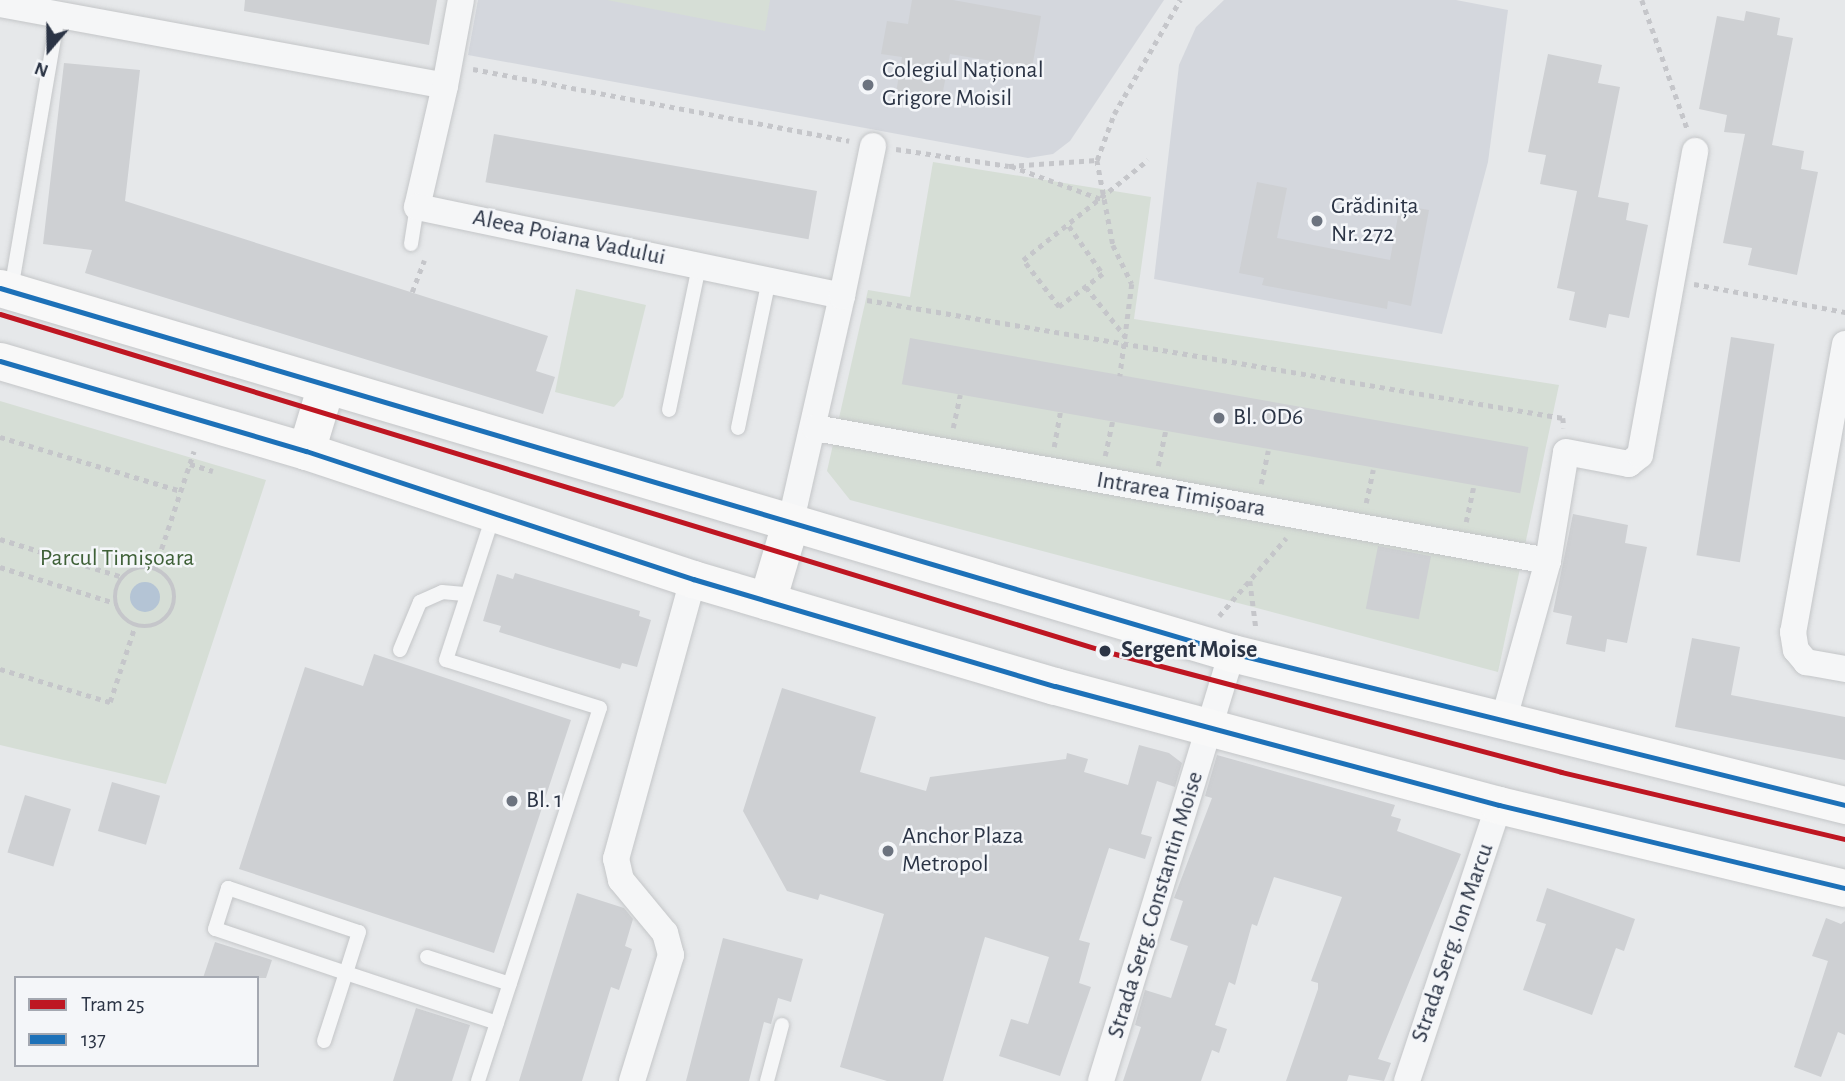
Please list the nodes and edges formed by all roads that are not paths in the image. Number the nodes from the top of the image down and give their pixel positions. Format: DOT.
graph roads {
  1 [pos="461,0"];
  2 [pos="0,4"];
  3 [pos="58,15"];
  4 [pos="447,76"];
  5 [pos="873,146"];
  6 [pos="1695,151"];
  7 [pos="417,207"];
  8 [pos="411,244"];
  9 [pos="699,266"];
  10 [pos="769,280"];
  11 [pos="5,290"];
  12 [pos="842,296"];
  13 [pos="1845,344"];
  14 [pos="0,361"];
  15 [pos="325,388"];
  16 [pos="669,410"];
  17 [pos="738,428"];
  18 [pos="815,428"];
  19 [pos="306,451"];
  20 [pos="494,513"];
  21 [pos="790,524"];
  22 [pos="1548,561"];
  23 [pos="693,579"];
  24 [pos="467,594"];
  25 [pos="767,601"];
  26 [pos="1234,639"];
  27 [pos="400,650"];
  28 [pos="1845,669"];
  29 [pos="1503,722"];
  30 [pos="1210,729"];
  31 [pos="1499,805"];
  32 [pos="1845,805"];
  33 [pos="1845,888"];
  34 [pos="427,957"];
  35 [pos="345,973"];
  36 [pos="510,984"];
  37 [pos="497,1023"];
  38 [pos="782,1025"];
  39 [pos="324,1041"];
  40 [pos="478,1081"];
  41 [pos="632,1081"];
  42 [pos="767,1081"];
  43 [pos="1101,1081"];
  44 [pos="1407,1081"];
  1 -- 4 [label="street"];
  2 -- 3 [label="street"];
  3 -- 4 [label="street"];
  3 -- 11 [label="lane"];
  4 -- 7 [label="street"];
  5 -- 12 [label="street"];
  6 -- 22 [label="street"];
  7 -- 8 [label="lane"];
  7 -- 9 [label="street, Aleea Poiana Vadului"];
  9 -- 10 [label="street, Aleea Poiana Vadului"];
  9 -- 16 [label="lane"];
  10 -- 12 [label="street, Aleea Poiana Vadului"];
  10 -- 17 [label="lane"];
  11 -- 15 [label="main road"];
  12 -- 18 [label="street"];
  13 -- 28 [label="street"];
  14 -- 19 [label="main road"];
  15 -- 19 [label="main road"];
  15 -- 21 [label="main road"];
  18 -- 21 [label="street"];
  18 -- 22 [label="street, Intrarea Timișoara"];
  19 -- 20 [label="main road"];
  20 -- 23 [label="main road"];
  20 -- 24 [label="lane"];
  21 -- 25 [label="main road"];
  21 -- 26 [label="main road"];
  22 -- 29 [label="street"];
  23 -- 25 [label="main road"];
  23 -- 41 [label="street"];
  24 -- 27 [label="lane"];
  24 -- 36 [label="lane"];
  25 -- 30 [label="main road"];
  26 -- 29 [label="main road"];
  26 -- 30 [label="street, Strada Serg. Constantin Moise"];
  29 -- 32 [label="main road"];
  30 -- 31 [label="main road"];
  30 -- 43 [label="street, Strada Serg. Constantin Moise"];
  31 -- 33 [label="main road"];
  31 -- 44 [label="street, Strada Serg. Ion Marcu"];
  34 -- 36 [label="lane"];
  35 -- 35 [label="lane"];
  35 -- 37 [label="lane"];
  35 -- 39 [label="lane"];
  36 -- 37 [label="lane"];
  37 -- 40 [label="lane"];
  38 -- 42 [label="lane"];
}
